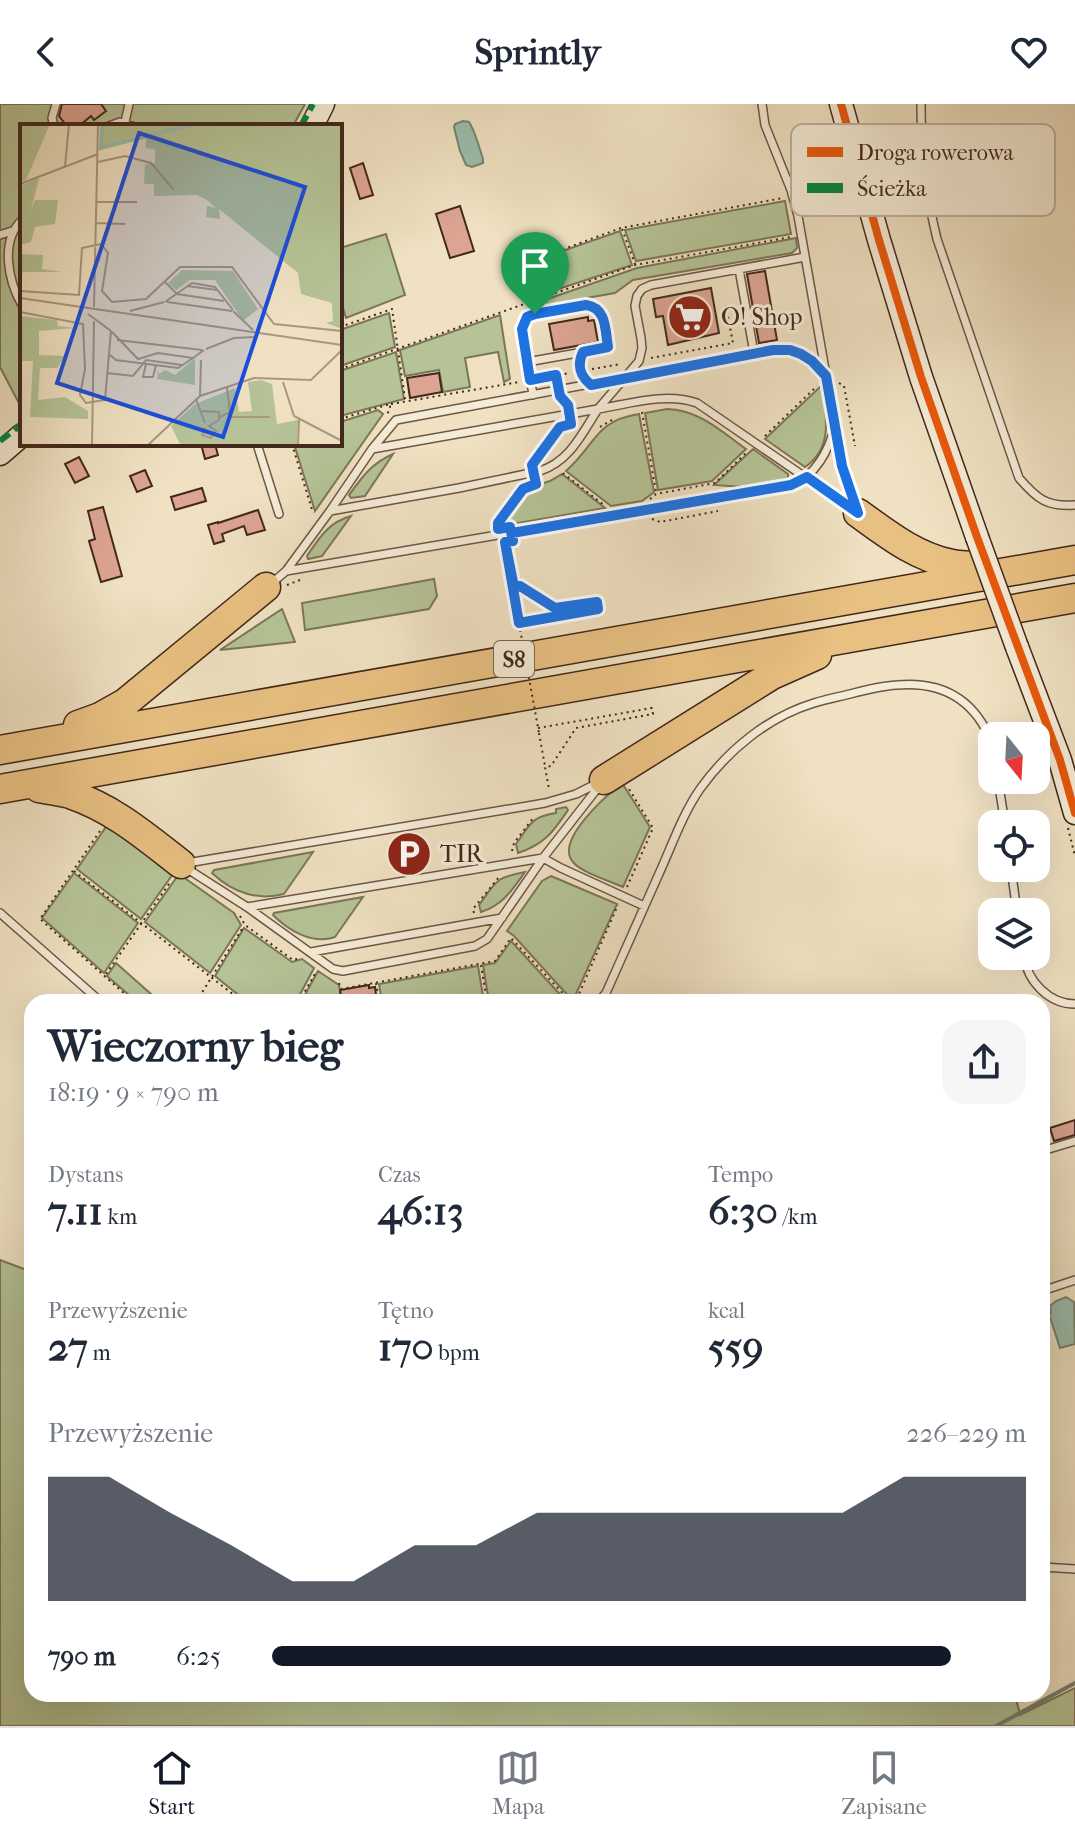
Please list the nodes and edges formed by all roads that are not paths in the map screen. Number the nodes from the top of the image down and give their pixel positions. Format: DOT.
graph roads {
  1 [pos="56,104"];
  2 [pos="129,104"];
  3 [pos="323,104"];
  4 [pos="762,104"];
  5 [pos="841,104"];
  6 [pos="921,104"];
  7 [pos="54,124"];
  8 [pos="128,124"];
  9 [pos="313,124"];
  10 [pos="847,124"];
  11 [pos="921,124"];
  12 [pos="791,190"];
  13 [pos="796,216"];
  14 [pos="872,216"];
  15 [pos="932,216"];
  16 [pos="20,222"];
  17 [pos="12,231"];
  18 [pos="0,235"];
  19 [pos="805,257"];
  20 [pos="739,269"];
  21 [pos="20,301"];
  22 [pos="583,352"];
  23 [pos="754,353"];
  24 [pos="527,362"];
  25 [pos="826,376"];
  26 [pos="624,379"];
  27 [pos="591,385"];
  28 [pos="533,395"];
  29 [pos="598,409"];
  30 [pos="835,426"];
  31 [pos="20,437"];
  32 [pos="258,446"];
  33 [pos="372,449"];
  34 [pos="0,454"];
  35 [pos="807,477"];
  36 [pos="1075,505"];
  37 [pos="330,511"];
  38 [pos="858,513"];
  39 [pos="279,514"];
  40 [pos="1075,560"];
  41 [pos="1028,568"];
  42 [pos="276,579"];
  43 [pos="1075,598"];
  44 [pos="865,635"];
  45 [pos="982,722"];
  46 [pos="0,750"];
  47 [pos="613,780"];
  48 [pos="9,787"];
  49 [pos="1075,813"];
  50 [pos="543,858"];
  51 [pos="176,872"];
  52 [pos="644,906"];
  53 [pos="247,907"];
  54 [pos="0,913"];
  55 [pos="502,918"];
  56 [pos="311,952"];
  57 [pos="1028,970"];
  58 [pos="92,994"];
  59 [pos="605,994"];
  60 [pos="1048,994"];
  61 [pos="1050,996"];
  62 [pos="1075,1004"];
  63 [pos="1075,1141"];
  64 [pos="1050,1149"];
  65 [pos="1075,1280"];
  66 [pos="1050,1288"];
  67 [pos="1050,1567"];
  68 [pos="1075,1569"];
  1 -- 7 [label="lane"];
  2 -- 8 [label="lane"];
  3 -- 9 [label="street"];
  4 -- 12 [label="lane"];
  5 -- 10 [label="street, bridge"];
  6 -- 11 [label="lane"];
  13 -- 19 [label="lane"];
  14 -- 49 [label="street, bridge"];
  15 -- 36 [label="lane"];
  16 -- 17 [label="lane"];
  17 -- 18 [label="lane"];
  17 -- 21 [label="lane"];
  19 -- 20 [label="lane"];
  19 -- 25 [label="lane"];
  20 -- 23 [label="lane"];
  20 -- 26 [label="lane"];
  22 -- 24 [label="lane"];
  22 -- 24 [label="lane"];
  22 -- 27 [label="lane"];
  23 -- 25 [label="lane"];
  23 -- 26 [label="lane"];
  24 -- 28 [label="lane"];
  25 -- 30 [label="lane"];
  26 -- 27 [label="lane"];
  26 -- 29 [label="lane"];
  27 -- 28 [label="lane"];
  28 -- 33 [label="lane"];
  29 -- 33 [label="lane"];
  29 -- 35 [label="lane"];
  29 -- 37 [label="lane"];
  30 -- 35 [label="lane"];
  30 -- 38 [label="lane"];
  31 -- 34 [label="street"];
  32 -- 39 [label="lane"];
  33 -- 37 [label="lane"];
  35 -- 38 [label="lane"];
  35 -- 42 [label="lane"];
  37 -- 42 [label="lane"];
  38 -- 41 [label="highway"];
  40 -- 41 [label="highway, S8"];
  41 -- 46 [label="highway, S8"];
  42 -- 46 [label="highway"];
  43 -- 44 [label="highway, S8"];
  44 -- 47 [label="highway"];
  44 -- 48 [label="highway, S8"];
  45 -- 52 [label="lane"];
  47 -- 50 [label="lane"];
  47 -- 51 [label="lane"];
  48 -- 51 [label="highway"];
  50 -- 52 [label="lane"];
  50 -- 53 [label="lane"];
  50 -- 55 [label="lane"];
  51 -- 53 [label="lane"];
  52 -- 59 [label="lane"];
  53 -- 56 [label="lane"];
  54 -- 58 [label="lane"];
  55 -- 56 [label="lane"];
  55 -- 56 [label="lane"];
  57 -- 60 [label="lane"];
  61 -- 62 [label="lane"];
  63 -- 64 [label="lane"];
  65 -- 66 [label="lane"];
  67 -- 68 [label="lane"];
}
